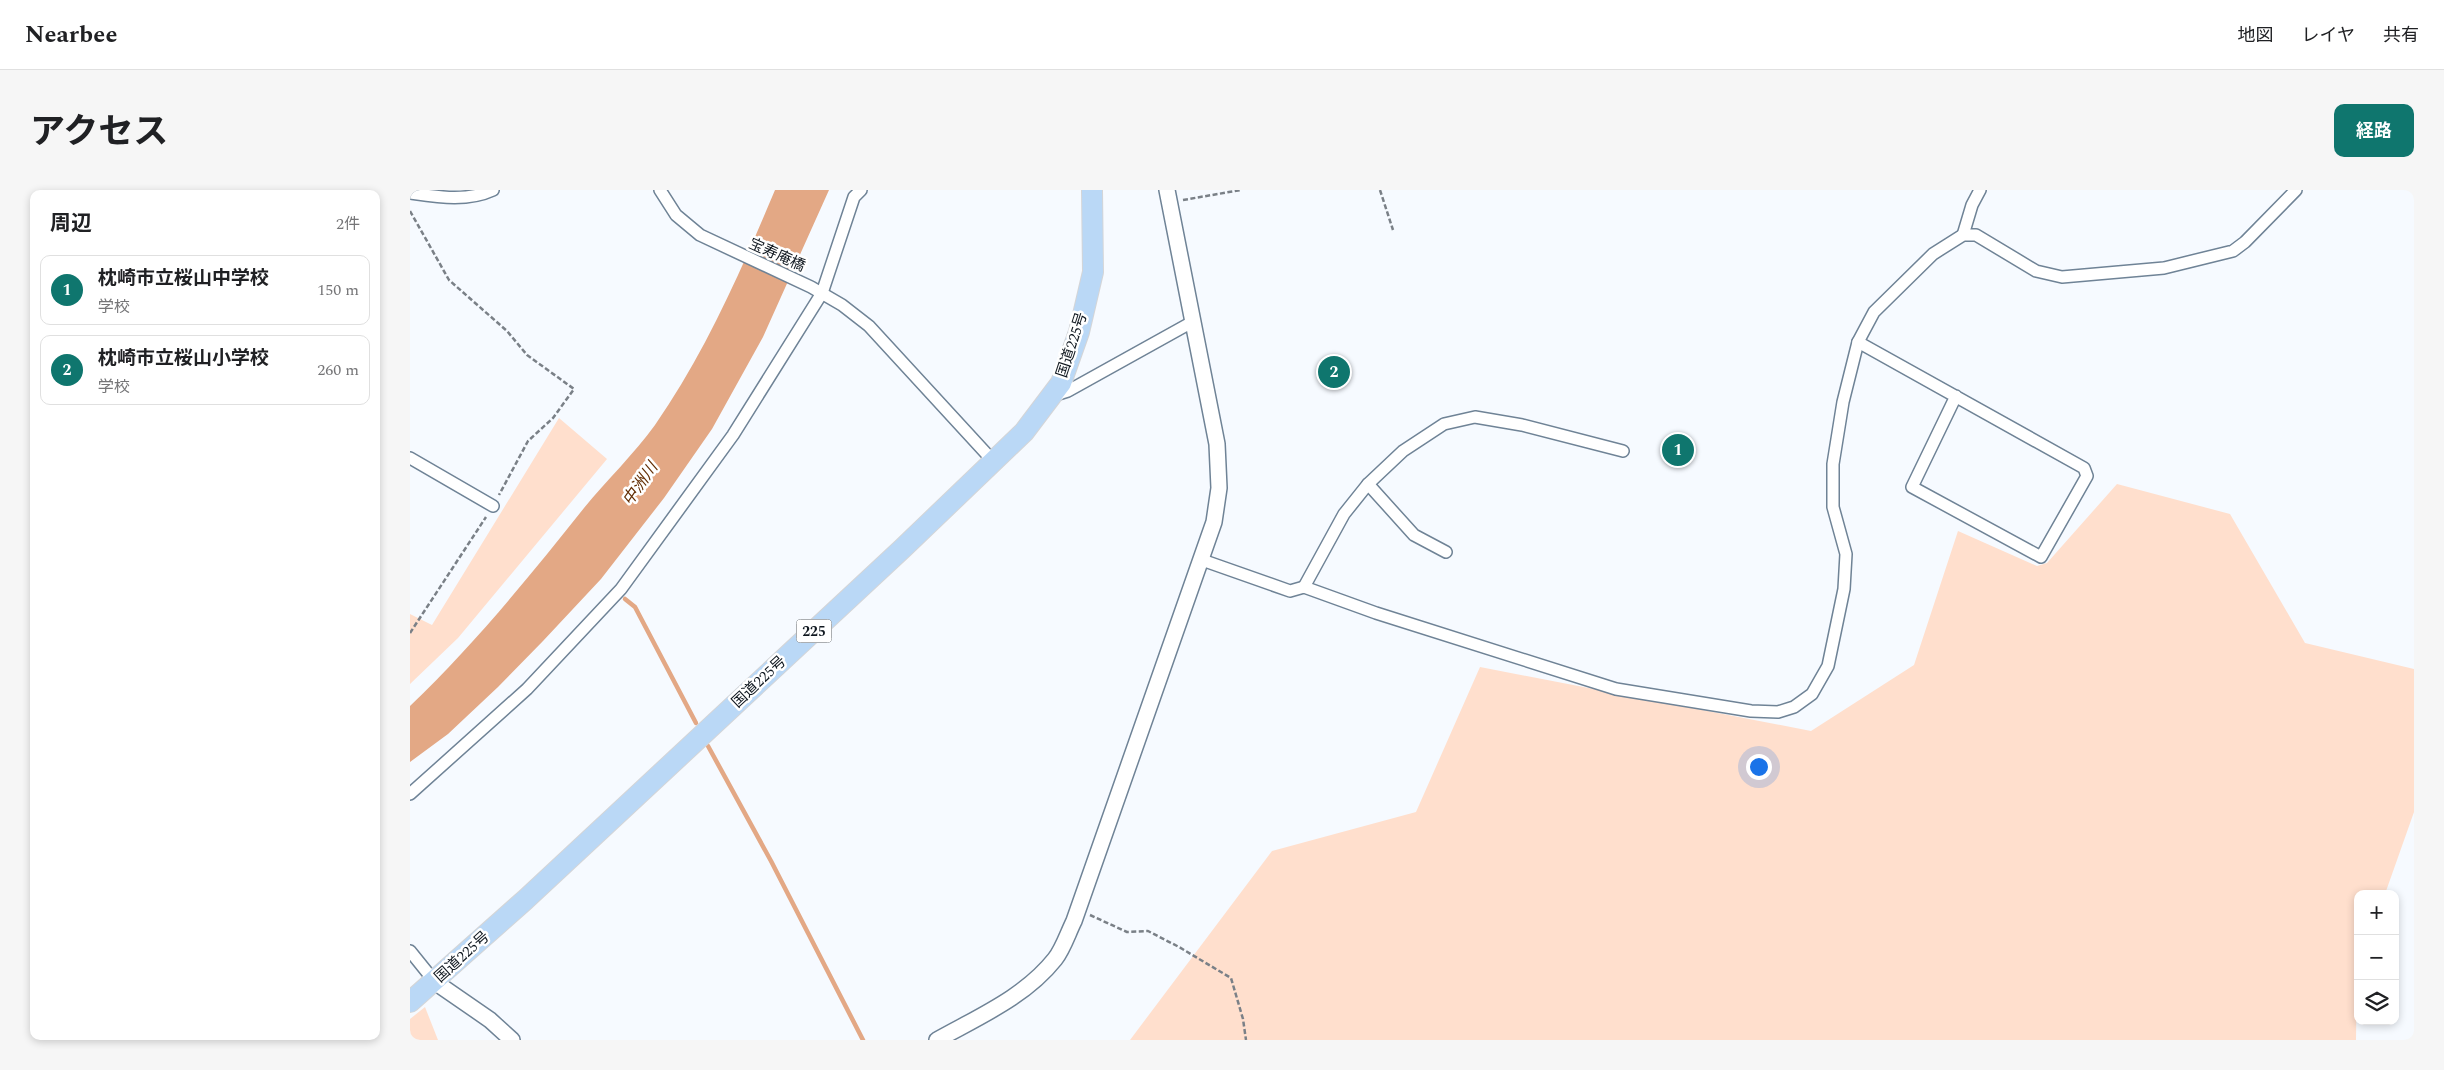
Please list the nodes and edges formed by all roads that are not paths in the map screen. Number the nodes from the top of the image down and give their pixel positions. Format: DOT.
graph roads {
  1 [pos="493,190"];
  2 [pos="660,190"];
  3 [pos="861,190"];
  4 [pos="1092,190"];
  5 [pos="1980,190"];
  6 [pos="2296,190"];
  7 [pos="410,193"];
  8 [pos="454,193"];
  9 [pos="1168,196"];
  10 [pos="1963,236"];
  11 [pos="822,294"];
  12 [pos="1194,321"];
  13 [pos="1858,342"];
  14 [pos="1956,396"];
  15 [pos="1050,397"];
  16 [pos="1623,451"];
  17 [pos="410,458"];
  18 [pos="994,462"];
  19 [pos="1368,484"];
  20 [pos="493,506"];
  21 [pos="1446,552"];
  22 [pos="1202,560"];
  23 [pos="1304,587"];
  24 [pos="410,794"];
  25 [pos="410,951"];
  26 [pos="435,982"];
  27 [pos="410,1002"];
  28 [pos="512,1040"];
  29 [pos="937,1040"];
  1 -- 8 [label="street"];
  2 -- 11 [label="street, 宝寿庵橋"];
  3 -- 11 [label="street"];
  4 -- 15 [label="highway, 国道225号 / 225"];
  5 -- 10 [label="street"];
  6 -- 10 [label="street"];
  7 -- 8 [label="street"];
  9 -- 12 [label="street"];
  10 -- 13 [label="street"];
  11 -- 18 [label="street, 宝寿庵橋"];
  11 -- 24 [label="street"];
  12 -- 15 [label="street"];
  12 -- 22 [label="street"];
  13 -- 14 [label="street"];
  13 -- 23 [label="street"];
  14 -- 14 [label="street"];
  15 -- 18 [label="highway, 国道225号 / 225"];
  16 -- 19 [label="street"];
  17 -- 20 [label="street"];
  18 -- 26 [label="highway, 国道225号 / 225"];
  19 -- 21 [label="street"];
  19 -- 23 [label="street"];
  22 -- 23 [label="street"];
  22 -- 29 [label="street"];
  25 -- 26 [label="street"];
  26 -- 27 [label="highway, 国道225号 / 225"];
  26 -- 28 [label="street"];
}
